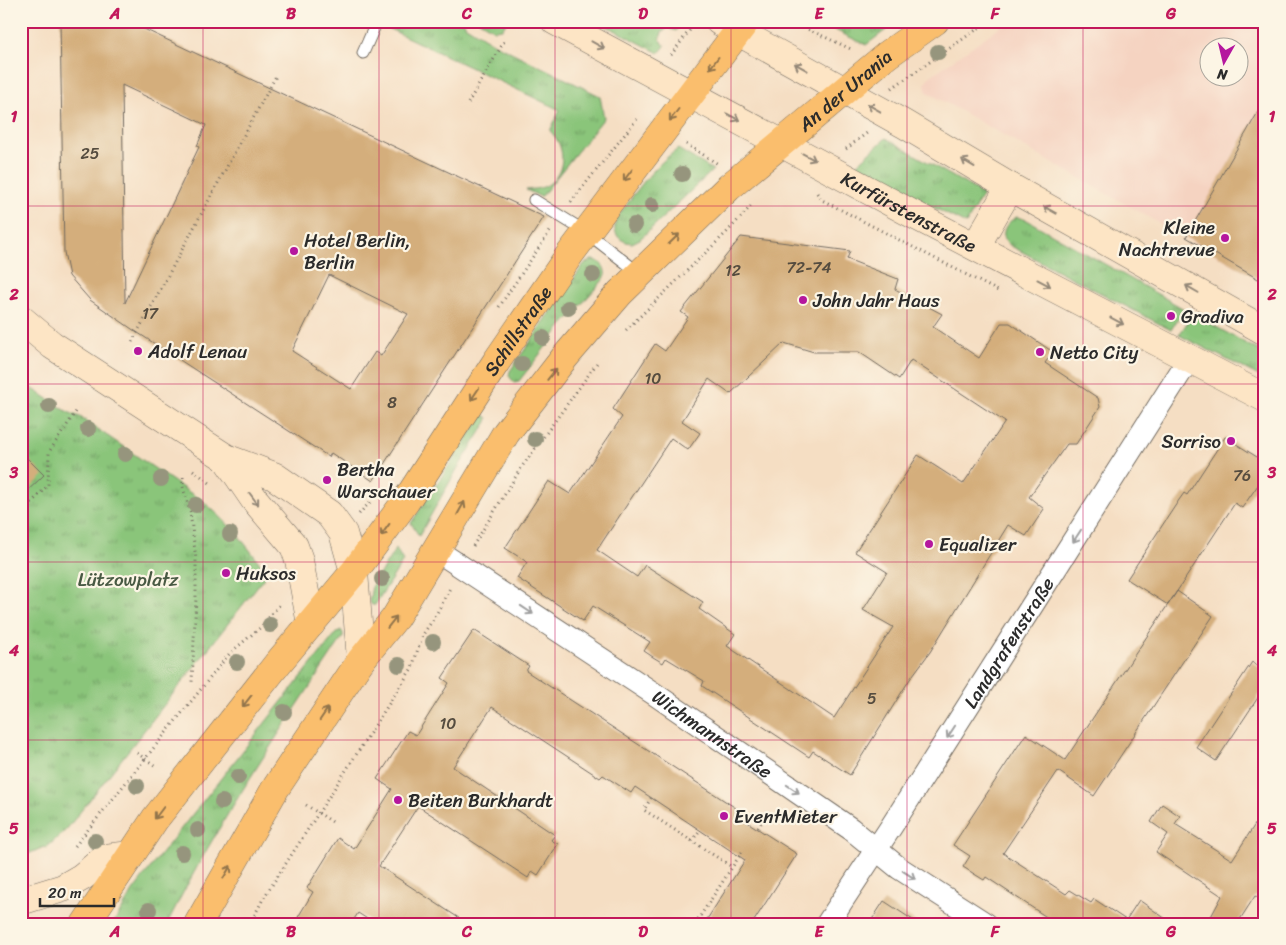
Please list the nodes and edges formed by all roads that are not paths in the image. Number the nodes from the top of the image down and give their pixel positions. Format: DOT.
graph roads {
  1 [pos="377,21"];
  2 [pos="555,21"];
  3 [pos="935,21"];
  4 [pos="734,25"];
  5 [pos="363,53"];
  6 [pos="844,91"];
  7 [pos="690,94"];
  8 [pos="781,143"];
  9 [pos="1010,188"];
  10 [pos="534,200"];
  11 [pos="586,232"];
  12 [pos="976,246"];
  13 [pos="639,273"];
  14 [pos="21,320"];
  15 [pos="1265,331"];
  16 [pos="1189,359"];
  17 [pos="1265,398"];
  18 [pos="226,458"];
  19 [pos="436,550"];
  20 [pos="354,572"];
  21 [pos="311,624"];
  22 [pos="361,660"];
  23 [pos="876,850"];
  24 [pos="131,855"];
  25 [pos="21,901"];
  26 [pos="85,924"];
  27 [pos="198,924"];
  28 [pos="827,924"];
  29 [pos="986,924"];
  1 -- 5 [label="lane"];
  2 -- 7 [label="main road, Kurfürstenstraße, one-way"];
  3 -- 6 [label="main road, An der Urania"];
  6 -- 4 [label="main road, one-way"];
  4 -- 7 [label="main road, one-way"];
  6 -- 8 [label="main road, An der Urania"];
  9 -- 6 [label="main road, one-way"];
  7 -- 8 [label="main road, Kurfürstenstraße, one-way"];
  7 -- 11 [label="main road, Schillstraße, one-way"];
  8 -- 12 [label="main road, Kurfürstenstraße, one-way"];
  13 -- 8 [label="main road, one-way"];
  9 -- 12 [label="main road"];
  15 -- 9 [label="main road, one-way"];
  10 -- 11 [label="lane"];
  11 -- 13 [label="lane"];
  11 -- 20 [label="main road, Schillstraße, one-way"];
  12 -- 16 [label="main road, Kurfürstenstraße, one-way"];
  19 -- 13 [label="main road, one-way"];
  14 -- 18 [label="main road"];
  16 -- 17 [label="main road, Kurfürstenstraße"];
  16 -- 23 [label="street, Landgrafenstraße, one-way"];
  18 -- 20 [label="main road"];
  18 -- 21 [label="main road, one-way"];
  22 -- 19 [label="main road, one-way"];
  19 -- 23 [label="street, Wichmannstraße, one-way"];
  20 -- 21 [label="main road"];
  20 -- 22 [label="main road"];
  21 -- 24 [label="main road, one-way"];
  27 -- 22 [label="main road, one-way"];
  23 -- 28 [label="street, Landgrafenstraße"];
  23 -- 29 [label="street, Wichmannstraße, one-way"];
  24 -- 25 [label="main road"];
  24 -- 26 [label="main road"];
}
